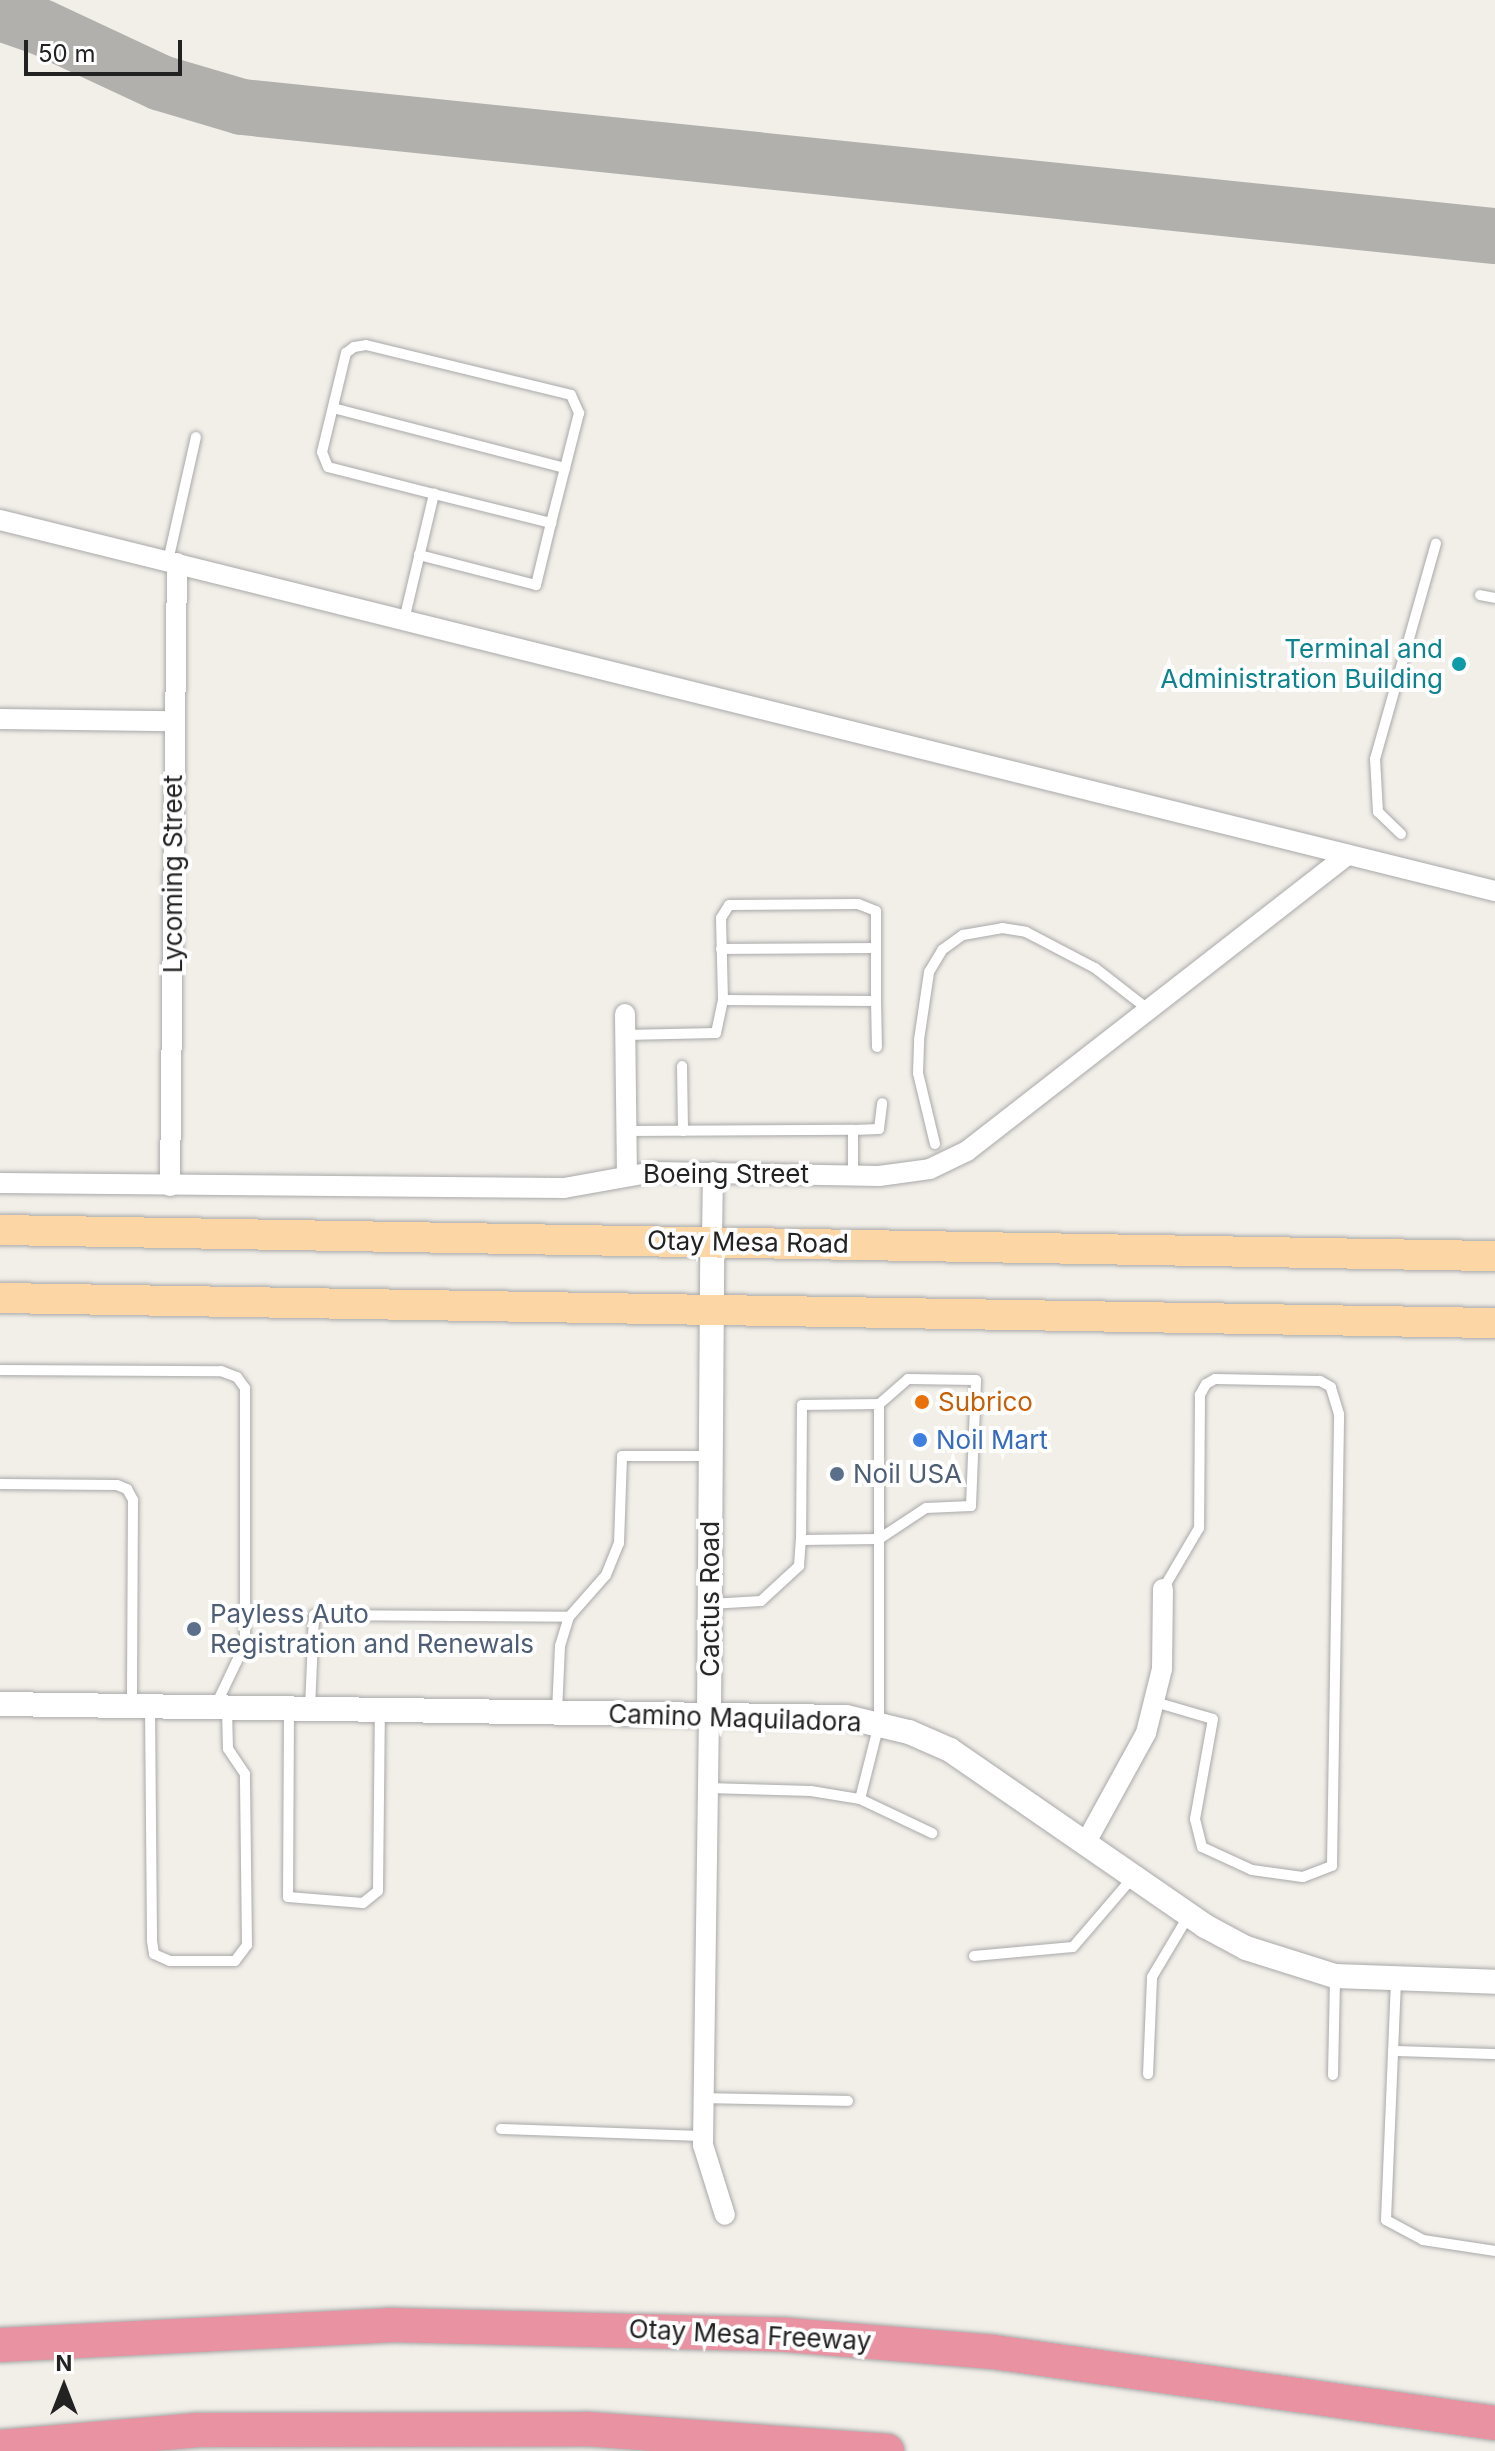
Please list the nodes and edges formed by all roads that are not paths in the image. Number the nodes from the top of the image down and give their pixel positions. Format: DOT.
graph roads {
  1 [pos="333,408"];
  2 [pos="196,437"];
  3 [pos="565,468"];
  4 [pos="434,494"];
  5 [pos="0,520"];
  6 [pos="551,523"];
  7 [pos="1436,543"];
  8 [pos="419,555"];
  9 [pos="173,562"];
  10 [pos="1480,595"];
  11 [pos="1495,598"];
  12 [pos="404,620"];
  13 [pos="0,719"];
  14 [pos="174,721"];
  15 [pos="1401,834"];
  16 [pos="1347,855"];
  17 [pos="1495,891"];
  18 [pos="876,948"];
  19 [pos="721,949"];
  20 [pos="723,1000"];
  21 [pos="876,1001"];
  22 [pos="1149,1010"];
  23 [pos="625,1014"];
  24 [pos="625,1035"];
  25 [pos="877,1047"];
  26 [pos="682,1066"];
  27 [pos="882,1103"];
  28 [pos="853,1130"];
  29 [pos="626,1131"];
  30 [pos="683,1131"];
  31 [pos="935,1144"];
  32 [pos="713,1172"];
  33 [pos="627,1174"];
  34 [pos="853,1175"];
  35 [pos="0,1183"];
  36 [pos="170,1186"];
  37 [pos="0,1230"];
  38 [pos="712,1241"];
  39 [pos="1495,1256"];
  40 [pos="0,1298"];
  41 [pos="711,1309"];
  42 [pos="1495,1323"];
  43 [pos="0,1370"];
  44 [pos="879,1404"];
  45 [pos="711,1456"];
  46 [pos="0,1484"];
  47 [pos="879,1539"];
  48 [pos="801,1540"];
  49 [pos="1163,1589"];
  50 [pos="710,1604"];
  51 [pos="569,1617"];
  52 [pos="1155,1702"];
  53 [pos="0,1704"];
  54 [pos="141,1706"];
  55 [pos="221,1707"];
  56 [pos="300,1708"];
  57 [pos="380,1710"];
  58 [pos="557,1712"];
  59 [pos="709,1714"];
  60 [pos="879,1724"];
  61 [pos="708,1788"];
  62 [pos="860,1799"];
  63 [pos="932,1833"];
  64 [pos="1085,1844"];
  65 [pos="1133,1877"];
  66 [pos="1189,1915"];
  67 [pos="974,1956"];
  68 [pos="1335,1976"];
  69 [pos="1396,1981"];
  70 [pos="1495,1982"];
  71 [pos="1393,2051"];
  72 [pos="1495,2054"];
  73 [pos="1148,2074"];
  74 [pos="1333,2075"];
  75 [pos="704,2098"];
  76 [pos="848,2101"];
  77 [pos="501,2129"];
  78 [pos="703,2136"];
  79 [pos="725,2215"];
  80 [pos="1495,2251"];
  81 [pos="0,2345"];
  82 [pos="1313,2395"];
  83 [pos="1495,2400"];
  84 [pos="1495,2423"];
  85 [pos="0,2447"];
  86 [pos="887,2451"];
  1 -- 3 [label="lane"];
  1 -- 3 [label="lane"];
  1 -- 4 [label="lane"];
  2 -- 9 [label="lane"];
  3 -- 6 [label="lane"];
  4 -- 6 [label="lane"];
  4 -- 8 [label="lane"];
  5 -- 9 [label="street"];
  6 -- 8 [label="lane"];
  7 -- 15 [label="lane"];
  8 -- 12 [label="lane"];
  9 -- 12 [label="street"];
  9 -- 14 [label="street, Lycoming Street"];
  10 -- 11 [label="lane"];
  12 -- 16 [label="street"];
  13 -- 14 [label="street"];
  14 -- 36 [label="street, Lycoming Street"];
  16 -- 17 [label="street"];
  16 -- 22 [label="street, Boeing Street"];
  18 -- 19 [label="lane"];
  18 -- 19 [label="lane"];
  18 -- 21 [label="lane"];
  19 -- 20 [label="lane"];
  20 -- 21 [label="lane"];
  20 -- 24 [label="lane"];
  21 -- 25 [label="lane"];
  22 -- 31 [label="lane"];
  22 -- 34 [label="street, Boeing Street"];
  23 -- 24 [label="street"];
  24 -- 29 [label="street"];
  26 -- 30 [label="lane"];
  27 -- 28 [label="lane"];
  28 -- 30 [label="lane"];
  28 -- 34 [label="lane"];
  29 -- 30 [label="lane"];
  29 -- 33 [label="street"];
  32 -- 33 [label="street, Boeing Street"];
  32 -- 34 [label="street, Boeing Street"];
  32 -- 38 [label="street, Cactus Road"];
  33 -- 36 [label="street, Boeing Street"];
  35 -- 36 [label="street, Boeing Street"];
  37 -- 38 [label="main road, Otay Mesa Road"];
  38 -- 39 [label="main road, Otay Mesa Road"];
  38 -- 41 [label="street, Cactus Road"];
  40 -- 41 [label="main road"];
  41 -- 42 [label="main road"];
  41 -- 45 [label="street, Cactus Road"];
  43 -- 55 [label="lane"];
  44 -- 47 [label="lane"];
  44 -- 47 [label="lane"];
  44 -- 48 [label="lane"];
  45 -- 50 [label="street, Cactus Road"];
  45 -- 51 [label="lane"];
  46 -- 54 [label="lane"];
  47 -- 48 [label="lane"];
  47 -- 60 [label="lane"];
  48 -- 50 [label="lane"];
  49 -- 52 [label="street"];
  49 -- 52 [label="lane"];
  50 -- 59 [label="street, Cactus Road"];
  51 -- 56 [label="lane"];
  51 -- 58 [label="lane"];
  52 -- 64 [label="street"];
  53 -- 54 [label="street, Camino Maquiladora"];
  54 -- 55 [label="street, Camino Maquiladora"];
  54 -- 55 [label="lane"];
  55 -- 56 [label="street, Camino Maquiladora"];
  56 -- 57 [label="street, Camino Maquiladora"];
  56 -- 57 [label="lane"];
  57 -- 58 [label="street, Camino Maquiladora"];
  58 -- 59 [label="street, Camino Maquiladora"];
  59 -- 60 [label="street, Camino Maquiladora"];
  59 -- 61 [label="street, Cactus Road"];
  60 -- 62 [label="lane"];
  60 -- 64 [label="street, Camino Maquiladora"];
  61 -- 62 [label="lane"];
  61 -- 75 [label="street, Cactus Road"];
  62 -- 63 [label="lane"];
  64 -- 65 [label="street, Camino Maquiladora"];
  65 -- 66 [label="street, Camino Maquiladora"];
  65 -- 67 [label="lane"];
  66 -- 68 [label="street, Camino Maquiladora"];
  66 -- 73 [label="lane"];
  68 -- 69 [label="street, Camino Maquiladora"];
  68 -- 74 [label="lane"];
  69 -- 70 [label="street, Camino Maquiladora"];
  69 -- 71 [label="lane"];
  71 -- 72 [label="lane"];
  71 -- 80 [label="lane"];
  75 -- 76 [label="lane"];
  75 -- 78 [label="street, Cactus Road"];
  77 -- 78 [label="lane"];
  78 -- 79 [label="street, Cactus Road"];
  81 -- 82 [label="highway, Otay Mesa Freeway"];
  82 -- 83 [label="highway"];
  82 -- 84 [label="highway, Otay Mesa Freeway"];
  85 -- 86 [label="highway"];
}
